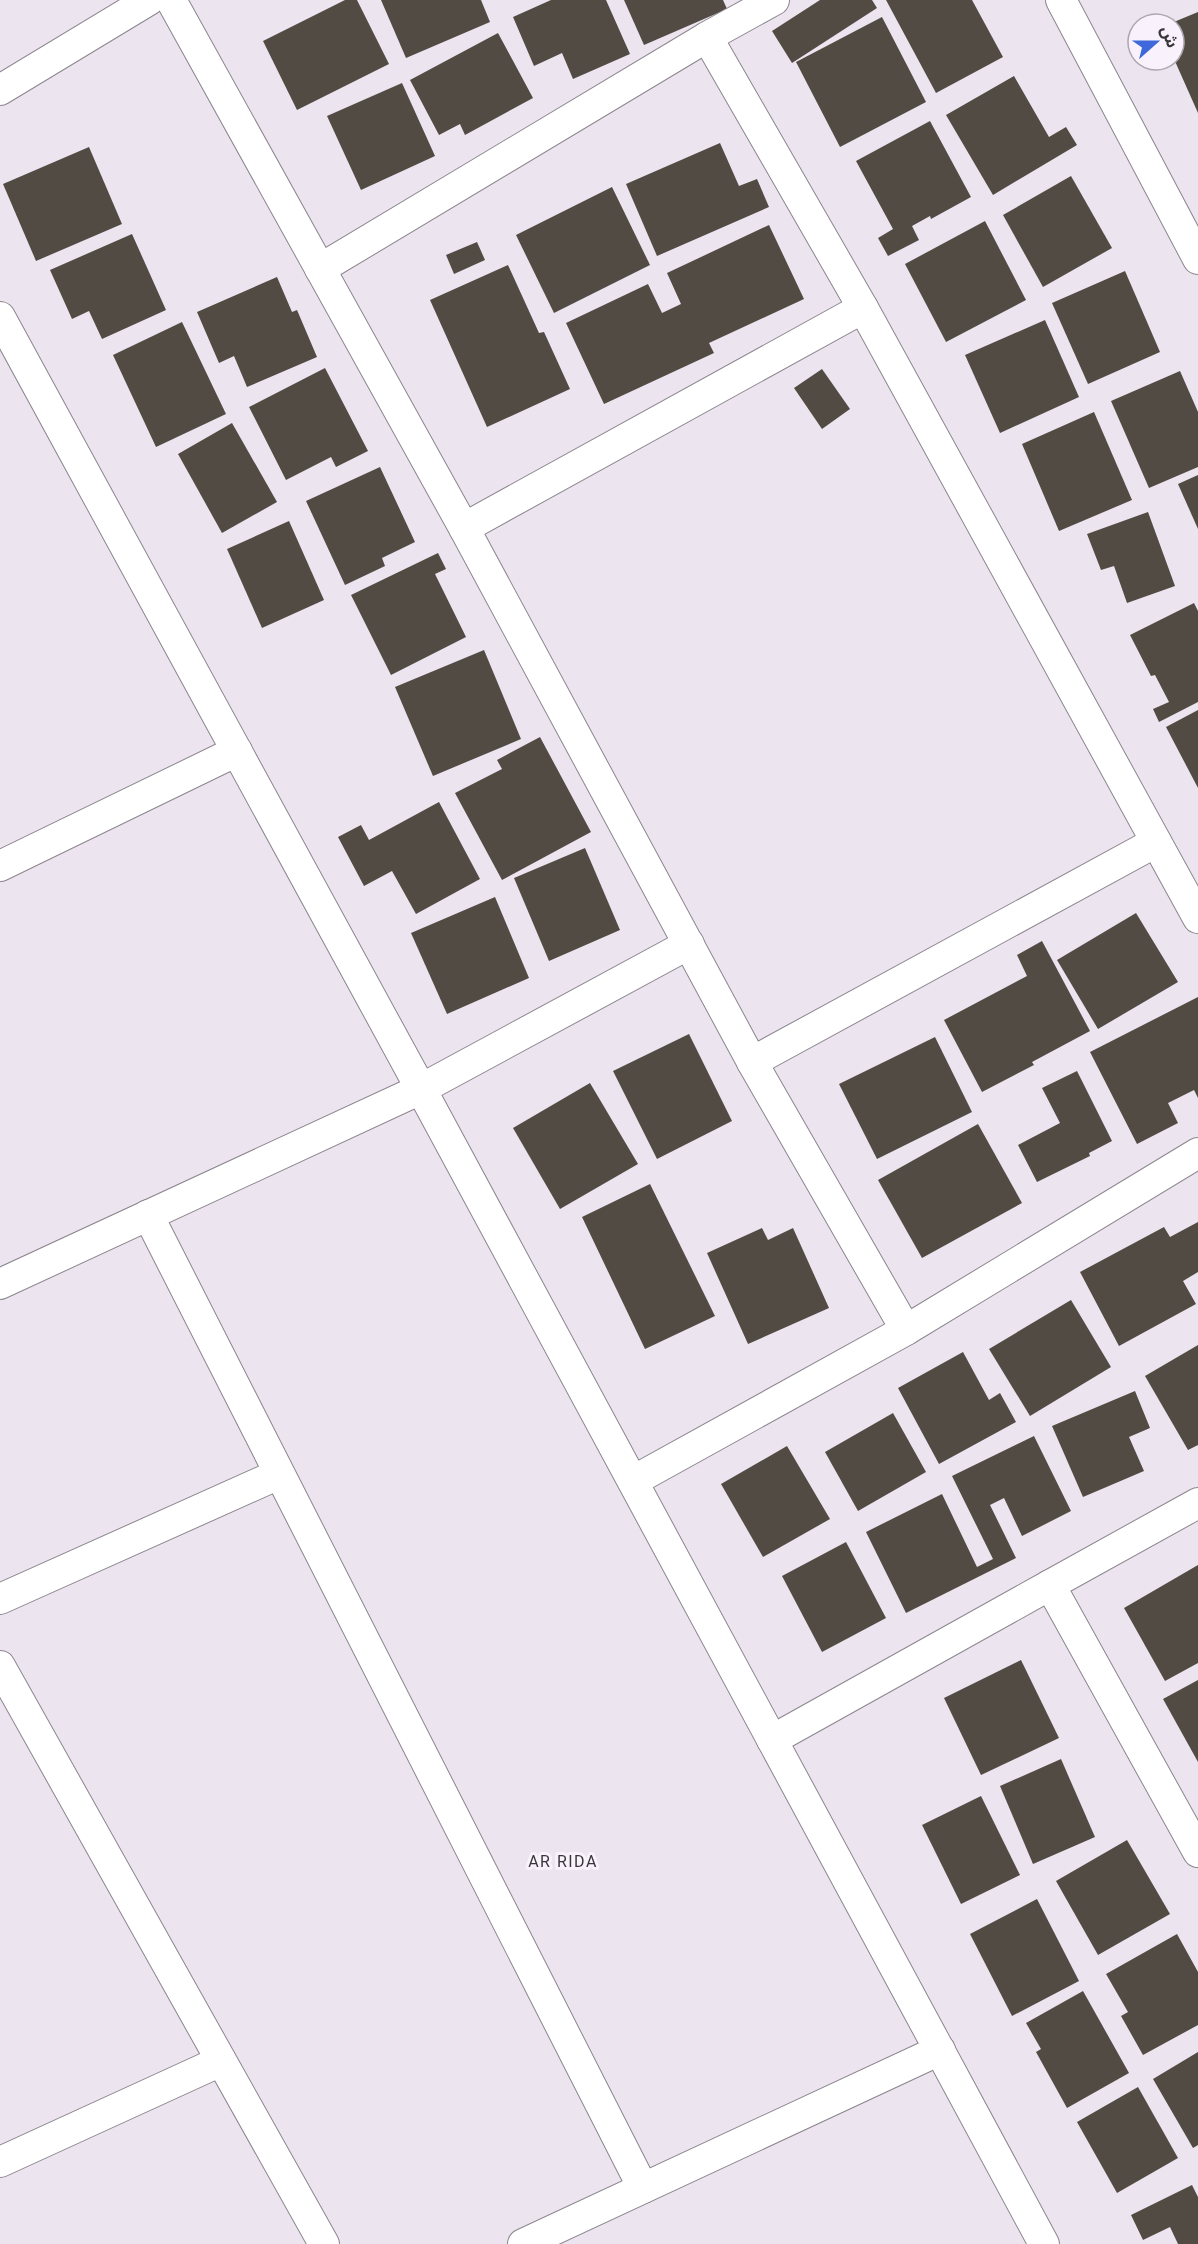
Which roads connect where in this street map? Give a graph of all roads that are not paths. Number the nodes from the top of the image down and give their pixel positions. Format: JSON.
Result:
{"nodes":[{"id":1,"x":149,"y":0,"type":"edge"},
{"id":2,"x":171,"y":0,"type":"edge"},
{"id":3,"x":774,"y":0,"type":"edge"},
{"id":4,"x":1061,"y":0,"type":"edge"},
{"id":5,"x":707,"y":37,"type":"junction"},
{"id":6,"x":0,"y":90,"type":"edge"},
{"id":7,"x":1198,"y":259,"type":"edge"},
{"id":8,"x":320,"y":269,"type":"junction"},
{"id":9,"x":862,"y":308,"type":"junction"},
{"id":10,"x":0,"y":317,"type":"edge"},
{"id":11,"x":464,"y":528,"type":"junction"},
{"id":12,"x":237,"y":751,"type":"junction"},
{"id":13,"x":1156,"y":842,"type":"junction"},
{"id":14,"x":0,"y":866,"type":"edge"},
{"id":15,"x":1198,"y":918,"type":"edge"},
{"id":16,"x":689,"y":944,"type":"junction"},
{"id":17,"x":752,"y":1062,"type":"junction"},
{"id":18,"x":421,"y":1089,"type":"junction"},
{"id":19,"x":1198,"y":1153,"type":"edge"},
{"id":20,"x":148,"y":1215,"type":"junction"},
{"id":21,"x":0,"y":1284,"type":"edge"},
{"id":22,"x":906,"y":1330,"type":"junction"},
{"id":23,"x":279,"y":1474,"type":"junction"},
{"id":24,"x":633,"y":1481,"type":"junction"},
{"id":25,"x":1198,"y":1503,"type":"edge"},
{"id":26,"x":1050,"y":1585,"type":"junction"},
{"id":27,"x":0,"y":1599,"type":"edge"},
{"id":28,"x":0,"y":1666,"type":"edge"},
{"id":29,"x":772,"y":1740,"type":"junction"},
{"id":30,"x":1195,"y":1839,"type":"edge"},
{"id":31,"x":940,"y":2050,"type":"junction"},
{"id":32,"x":221,"y":2061,"type":"junction"},
{"id":33,"x":0,"y":2162,"type":"edge"},
{"id":34,"x":643,"y":2188,"type":"junction"},
{"id":35,"x":324,"y":2244,"type":"edge"},
{"id":36,"x":523,"y":2244,"type":"edge"},
{"id":37,"x":1044,"y":2244,"type":"edge"}],
"edges":[{"from":1,"to":6,"type":"street"},
{"from":2,"to":8,"type":"street"},
{"from":3,"to":5,"type":"street"},
{"from":4,"to":7,"type":"street"},
{"from":5,"to":8,"type":"street"},
{"from":5,"to":9,"type":"street"},
{"from":8,"to":11,"type":"street"},
{"from":9,"to":11,"type":"street"},
{"from":9,"to":13,"type":"street"},
{"from":10,"to":12,"type":"street"},
{"from":11,"to":16,"type":"street"},
{"from":12,"to":14,"type":"street"},
{"from":12,"to":18,"type":"street"},
{"from":13,"to":15,"type":"street"},
{"from":13,"to":17,"type":"street"},
{"from":16,"to":17,"type":"street"},
{"from":16,"to":18,"type":"street"},
{"from":17,"to":22,"type":"street"},
{"from":18,"to":20,"type":"street"},
{"from":18,"to":24,"type":"street"},
{"from":19,"to":22,"type":"street"},
{"from":20,"to":21,"type":"street"},
{"from":20,"to":23,"type":"street"},
{"from":22,"to":24,"type":"street"},
{"from":23,"to":27,"type":"street"},
{"from":23,"to":34,"type":"street"},
{"from":24,"to":29,"type":"street"},
{"from":25,"to":26,"type":"street"},
{"from":26,"to":29,"type":"street"},
{"from":26,"to":30,"type":"street"},
{"from":28,"to":32,"type":"street"},
{"from":29,"to":31,"type":"street"},
{"from":31,"to":34,"type":"street"},
{"from":31,"to":37,"type":"street"},
{"from":32,"to":33,"type":"street"},
{"from":32,"to":35,"type":"street"},
{"from":34,"to":36,"type":"street"}]}
